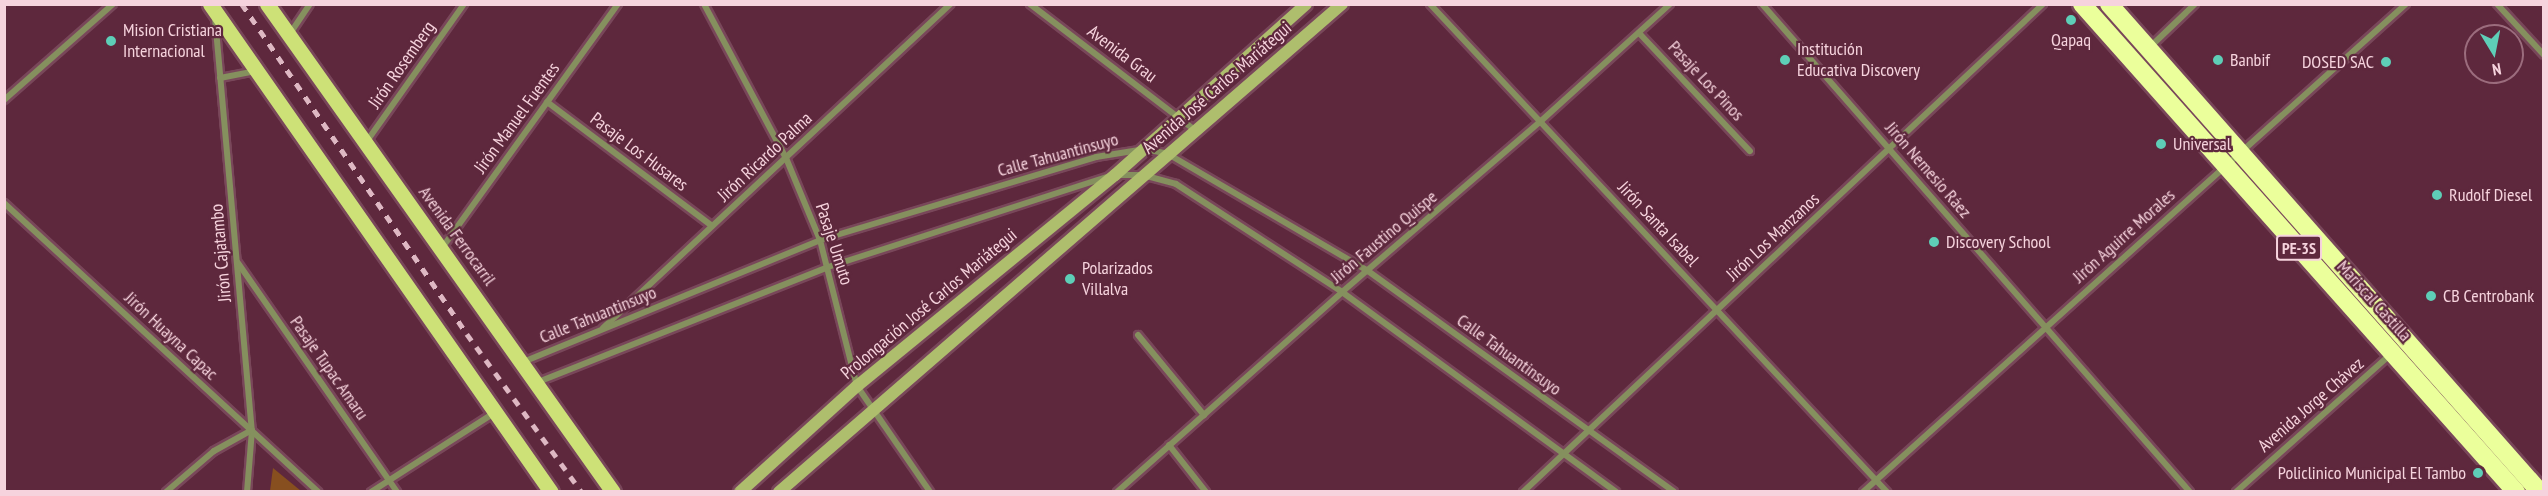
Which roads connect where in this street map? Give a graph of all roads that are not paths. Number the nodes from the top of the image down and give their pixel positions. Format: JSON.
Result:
{"nodes":[{"id":1,"x":113,"y":4,"type":"edge"},
{"id":2,"x":267,"y":4,"type":"edge"},
{"id":3,"x":310,"y":4,"type":"edge"},
{"id":4,"x":464,"y":4,"type":"edge"},
{"id":5,"x":618,"y":4,"type":"edge"},
{"id":6,"x":704,"y":4,"type":"edge"},
{"id":7,"x":950,"y":4,"type":"edge"},
{"id":8,"x":1030,"y":4,"type":"edge"},
{"id":9,"x":1306,"y":4,"type":"edge"},
{"id":10,"x":1342,"y":4,"type":"edge"},
{"id":11,"x":1430,"y":4,"type":"edge"},
{"id":12,"x":1670,"y":4,"type":"edge"},
{"id":13,"x":1762,"y":4,"type":"edge"},
{"id":14,"x":2043,"y":4,"type":"edge"},
{"id":15,"x":2082,"y":4,"type":"edge"},
{"id":16,"x":2109,"y":4,"type":"edge"},
{"id":17,"x":2195,"y":4,"type":"edge"},
{"id":18,"x":2406,"y":4,"type":"edge"},
{"id":19,"x":2497,"y":4,"type":"edge"},
{"id":20,"x":212,"y":8,"type":"edge"},
{"id":21,"x":1639,"y":33,"type":"junction"},
{"id":22,"x":289,"y":35,"type":"junction"},
{"id":23,"x":2148,"y":49,"type":"junction"},
{"id":24,"x":2544,"y":55,"type":"edge"},
{"id":25,"x":256,"y":70,"type":"junction"},
{"id":26,"x":220,"y":78,"type":"junction"},
{"id":27,"x":4,"y":100,"type":"edge"},
{"id":28,"x":547,"y":102,"type":"junction"},
{"id":29,"x":1181,"y":117,"type":"junction"},
{"id":30,"x":1541,"y":121,"type":"junction"},
{"id":31,"x":1195,"y":130,"type":"junction"},
{"id":32,"x":366,"y":142,"type":"junction"},
{"id":33,"x":1145,"y":149,"type":"junction"},
{"id":34,"x":1889,"y":149,"type":"junction"},
{"id":35,"x":1750,"y":151,"type":"dead end"},
{"id":36,"x":2240,"y":153,"type":"junction"},
{"id":37,"x":1167,"y":154,"type":"junction"},
{"id":38,"x":786,"y":158,"type":"junction"},
{"id":39,"x":2225,"y":166,"type":"junction"},
{"id":40,"x":1115,"y":175,"type":"junction"},
{"id":41,"x":1143,"y":175,"type":"junction"},
{"id":42,"x":4,"y":203,"type":"edge"},
{"id":43,"x":712,"y":226,"type":"junction"},
{"id":44,"x":820,"y":240,"type":"junction"},
{"id":45,"x":441,"y":249,"type":"junction"},
{"id":46,"x":237,"y":261,"type":"junction"},
{"id":47,"x":828,"y":267,"type":"junction"},
{"id":48,"x":1368,"y":272,"type":"junction"},
{"id":49,"x":1342,"y":292,"type":"junction"},
{"id":50,"x":1718,"y":309,"type":"junction"},
{"id":51,"x":2046,"y":327,"type":"junction"},
{"id":52,"x":600,"y":331,"type":"junction"},
{"id":53,"x":1138,"y":334,"type":"dead end"},
{"id":54,"x":2399,"y":347,"type":"junction"},
{"id":55,"x":523,"y":363,"type":"junction"},
{"id":56,"x":537,"y":383,"type":"junction"},
{"id":57,"x":857,"y":386,"type":"junction"},
{"id":58,"x":874,"y":410,"type":"junction"},
{"id":59,"x":494,"y":413,"type":"junction"},
{"id":60,"x":1204,"y":414,"type":"junction"},
{"id":61,"x":252,"y":430,"type":"junction"},
{"id":62,"x":1588,"y":430,"type":"junction"},
{"id":63,"x":1169,"y":445,"type":"junction"},
{"id":64,"x":1563,"y":453,"type":"junction"},
{"id":65,"x":1877,"y":479,"type":"junction"},
{"id":66,"x":389,"y":480,"type":"junction"},
{"id":67,"x":2540,"y":489,"type":"edge"},
{"id":68,"x":166,"y":492,"type":"edge"},
{"id":69,"x":247,"y":492,"type":"edge"},
{"id":70,"x":318,"y":492,"type":"edge"},
{"id":71,"x":371,"y":492,"type":"edge"},
{"id":72,"x":397,"y":492,"type":"edge"},
{"id":73,"x":551,"y":492,"type":"edge"},
{"id":74,"x":613,"y":492,"type":"edge"},
{"id":75,"x":740,"y":492,"type":"edge"},
{"id":76,"x":779,"y":492,"type":"edge"},
{"id":77,"x":930,"y":492,"type":"edge"},
{"id":78,"x":1117,"y":492,"type":"edge"},
{"id":79,"x":1206,"y":492,"type":"edge"},
{"id":80,"x":1523,"y":492,"type":"edge"},
{"id":81,"x":1616,"y":492,"type":"edge"},
{"id":82,"x":1674,"y":492,"type":"edge"},
{"id":83,"x":1863,"y":492,"type":"edge"},
{"id":84,"x":1887,"y":492,"type":"edge"},
{"id":85,"x":2190,"y":492,"type":"edge"},
{"id":86,"x":2236,"y":492,"type":"edge"},
{"id":87,"x":2516,"y":492,"type":"edge"}],
"edges":[{"from":1,"to":27,"type":"street"},
{"from":2,"to":22,"type":"main road","name":"Avenida Ferrocarril"},
{"from":3,"to":22,"type":"street"},
{"from":4,"to":32,"type":"street","name":"Jirón Rosemberg"},
{"from":5,"to":28,"type":"street","name":"Jirón Manuel Fuentes"},
{"from":6,"to":38,"type":"street","name":"Pasaje Umuto"},
{"from":7,"to":38,"type":"street","name":"Jirón Ricardo Palma"},
{"from":8,"to":29,"type":"street","name":"Avenida Grau"},
{"from":9,"to":29,"type":"main road","name":"Avenida José Carlos Mariátegui"},
{"from":10,"to":31,"type":"main road","name":"Avenida José Carlos Mariátegui"},
{"from":11,"to":30,"type":"street","name":"Jirón Santa Isabel"},
{"from":12,"to":21,"type":"street","name":"Jirón Faustino Quispe"},
{"from":13,"to":34,"type":"street","name":"Jirón Nemesio Ráez"},
{"from":14,"to":34,"type":"street","name":"Jirón Los Manzanos"},
{"from":15,"to":39,"type":"highway","name":"Mariscal Castilla","number":"PE-3S"},
{"from":16,"to":23,"type":"highway","name":"Mariscal Castilla","number":"PE-3S"},
{"from":17,"to":23,"type":"street"},
{"from":18,"to":36,"type":"street","name":"Jirón Aguirre Morales"},
{"from":19,"to":24,"type":"street"},
{"from":20,"to":25,"type":"main road"},
{"from":20,"to":26,"type":"street","name":"Jirón Cajatambo"},
{"from":21,"to":30,"type":"street","name":"Jirón Faustino Quispe"},
{"from":21,"to":35,"type":"street","name":"Pasaje Los Pinos"},
{"from":22,"to":32,"type":"main road","name":"Avenida Ferrocarril"},
{"from":23,"to":36,"type":"highway","name":"Mariscal Castilla","number":"PE-3S"},
{"from":25,"to":26,"type":"street"},
{"from":25,"to":59,"type":"main road"},
{"from":26,"to":46,"type":"street","name":"Jirón Cajatambo"},
{"from":28,"to":43,"type":"street","name":"Pasaje Los Husares"},
{"from":28,"to":45,"type":"street","name":"Jirón Manuel Fuentes"},
{"from":29,"to":31,"type":"street","name":"Avenida Grau"},
{"from":29,"to":33,"type":"main road","name":"Avenida José Carlos Mariátegui"},
{"from":30,"to":48,"type":"street","name":"Jirón Faustino Quispe"},
{"from":30,"to":50,"type":"street","name":"Jirón Santa Isabel"},
{"from":31,"to":37,"type":"main road","name":"Avenida José Carlos Mariátegui"},
{"from":32,"to":45,"type":"main road","name":"Avenida Ferrocarril"},
{"from":33,"to":37,"type":"street","name":"Calle Tahuantinsuyo"},
{"from":33,"to":40,"type":"main road","name":"Prolongación José Carlos Mariátegui"},
{"from":33,"to":44,"type":"street","name":"Calle Tahuantinsuyo"},
{"from":34,"to":50,"type":"street","name":"Jirón Los Manzanos"},
{"from":34,"to":51,"type":"street","name":"Jirón Nemesio Ráez"},
{"from":36,"to":39,"type":"street","name":"Jirón Aguirre Morales"},
{"from":36,"to":54,"type":"highway","name":"Mariscal Castilla","number":"PE-3S"},
{"from":37,"to":41,"type":"main road","name":"Avenida José Carlos Mariátegui"},
{"from":37,"to":48,"type":"street","name":"Calle Tahuantinsuyo"},
{"from":38,"to":43,"type":"street","name":"Jirón Ricardo Palma"},
{"from":38,"to":44,"type":"street","name":"Pasaje Umuto"},
{"from":39,"to":51,"type":"street","name":"Jirón Aguirre Morales"},
{"from":39,"to":54,"type":"highway","name":"Mariscal Castilla","number":"PE-3S"},
{"from":40,"to":41,"type":"street","name":"Calle Tahuantinsuyo"},
{"from":40,"to":47,"type":"street","name":"Calle Tahuantinsuyo"},
{"from":40,"to":57,"type":"main road","name":"Prolongación José Carlos Mariátegui"},
{"from":41,"to":49,"type":"street","name":"Calle Tahuantinsuyo"},
{"from":41,"to":58,"type":"main road"},
{"from":42,"to":61,"type":"street","name":"Jirón Huayna Capac"},
{"from":43,"to":52,"type":"street","name":"Jirón Ricardo Palma"},
{"from":44,"to":47,"type":"street","name":"Pasaje Umuto"},
{"from":44,"to":52,"type":"street","name":"Calle Tahuantinsuyo"},
{"from":45,"to":55,"type":"main road","name":"Avenida Ferrocarril"},
{"from":46,"to":61,"type":"street","name":"Jirón Cajatambo"},
{"from":46,"to":66,"type":"street","name":"Pasaje Tupac Amaru"},
{"from":47,"to":56,"type":"street","name":"Calle Tahuantinsuyo"},
{"from":47,"to":57,"type":"street","name":"Pasaje Umuto"},
{"from":48,"to":49,"type":"street","name":"Jirón Faustino Quispe"},
{"from":48,"to":62,"type":"street","name":"Calle Tahuantinsuyo"},
{"from":49,"to":60,"type":"street","name":"Jirón Faustino Quispe"},
{"from":49,"to":64,"type":"street","name":"Calle Tahuantinsuyo"},
{"from":50,"to":62,"type":"street","name":"Jirón Los Manzanos"},
{"from":50,"to":65,"type":"street","name":"Jirón Santa Isabel"},
{"from":51,"to":65,"type":"street","name":"Jirón Aguirre Morales"},
{"from":51,"to":85,"type":"street","name":"Jirón Nemesio Ráez"},
{"from":52,"to":55,"type":"street","name":"Calle Tahuantinsuyo"},
{"from":53,"to":60,"type":"street"},
{"from":54,"to":67,"type":"highway","name":"Mariscal Castilla","number":"PE-3S"},
{"from":54,"to":86,"type":"street","name":"Avenida Jorge Chávez"},
{"from":54,"to":87,"type":"highway","name":"Mariscal Castilla","number":"PE-3S"},
{"from":55,"to":56,"type":"main road","name":"Avenida Ferrocarril"},
{"from":56,"to":74,"type":"main road","name":"Avenida Ferrocarril"},
{"from":57,"to":58,"type":"street","name":"Pasaje Umuto"},
{"from":57,"to":75,"type":"main road","name":"Prolongación José Carlos Mariátegui"},
{"from":58,"to":76,"type":"main road"},
{"from":58,"to":77,"type":"street","name":"Pasaje Umuto"},
{"from":59,"to":66,"type":"street"},
{"from":59,"to":73,"type":"main road"},
{"from":60,"to":63,"type":"street","name":"Jirón Faustino Quispe"},
{"from":61,"to":68,"type":"street"},
{"from":61,"to":69,"type":"street","name":"Jirón Cajatambo"},
{"from":61,"to":70,"type":"street","name":"Jirón Huayna Capac"},
{"from":62,"to":64,"type":"street","name":"Jirón Los Manzanos"},
{"from":62,"to":82,"type":"street","name":"Calle Tahuantinsuyo"},
{"from":63,"to":78,"type":"street","name":"Jirón Faustino Quispe"},
{"from":63,"to":79,"type":"street"},
{"from":64,"to":80,"type":"street","name":"Jirón Los Manzanos"},
{"from":64,"to":81,"type":"street","name":"Calle Tahuantinsuyo"},
{"from":65,"to":83,"type":"street","name":"Jirón Aguirre Morales"},
{"from":65,"to":84,"type":"street","name":"Jirón Santa Isabel"},
{"from":66,"to":71,"type":"street"},
{"from":66,"to":72,"type":"street","name":"Pasaje Tupac Amaru"}]}
